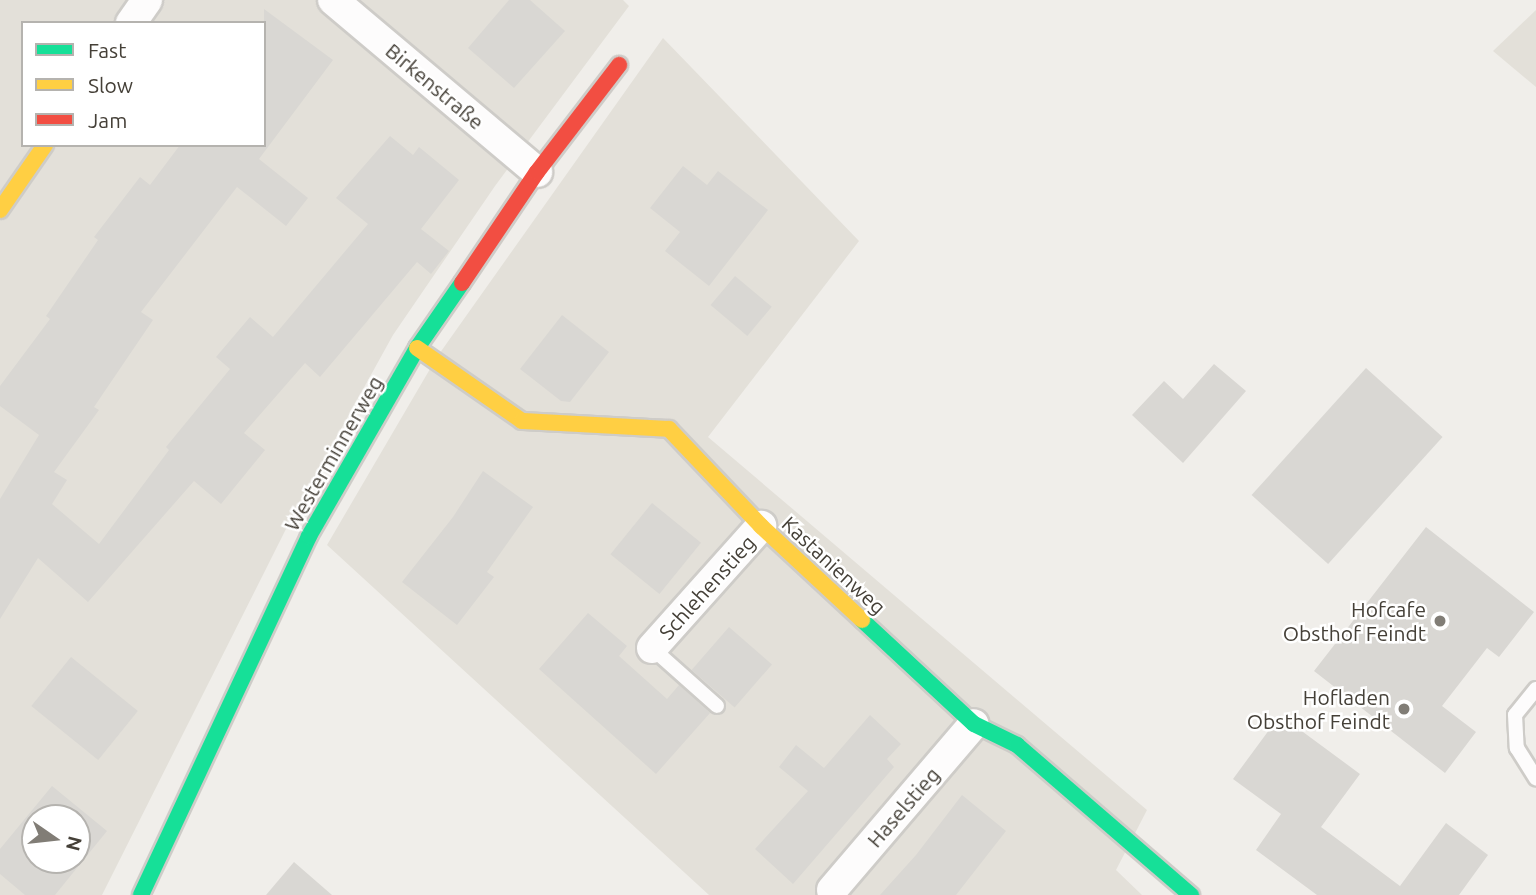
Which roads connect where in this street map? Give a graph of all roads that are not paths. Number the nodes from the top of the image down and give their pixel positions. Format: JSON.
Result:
{"nodes":[{"id":1,"x":147,"y":0,"type":"edge"},
{"id":2,"x":333,"y":0,"type":"edge"},
{"id":3,"x":132,"y":21,"type":"edge"},
{"id":4,"x":619,"y":65,"type":"dead end"},
{"id":5,"x":44,"y":147,"type":"edge"},
{"id":6,"x":537,"y":172,"type":"junction"},
{"id":7,"x":0,"y":210,"type":"edge"},
{"id":8,"x":417,"y":348,"type":"junction"},
{"id":9,"x":761,"y":526,"type":"junction"},
{"id":10,"x":652,"y":648,"type":"joint"},
{"id":11,"x":1536,"y":689,"type":"edge"},
{"id":12,"x":718,"y":706,"type":"dead end"},
{"id":13,"x":974,"y":724,"type":"junction"},
{"id":14,"x":1536,"y":779,"type":"edge"},
{"id":15,"x":832,"y":890,"type":"dead end"},
{"id":16,"x":141,"y":895,"type":"edge"},
{"id":17,"x":1191,"y":895,"type":"edge"}],
"edges":[{"from":1,"to":3,"type":"street"},
{"from":2,"to":6,"type":"street","name":"Birkenstraße"},
{"from":4,"to":6,"type":"street","name":"Westerminnerweg"},
{"from":5,"to":7,"type":"street"},
{"from":6,"to":8,"type":"street","name":"Westerminnerweg"},
{"from":8,"to":9,"type":"street","name":"Kastanienweg"},
{"from":8,"to":16,"type":"street","name":"Westerminnerweg"},
{"from":9,"to":10,"type":"street","name":"Schlehenstieg"},
{"from":9,"to":13,"type":"street","name":"Kastanienweg"},
{"from":10,"to":12,"type":"lane"},
{"from":11,"to":14,"type":"lane"},
{"from":13,"to":15,"type":"street","name":"Haselstieg"},
{"from":13,"to":17,"type":"street","name":"Kastanienweg"}]}
